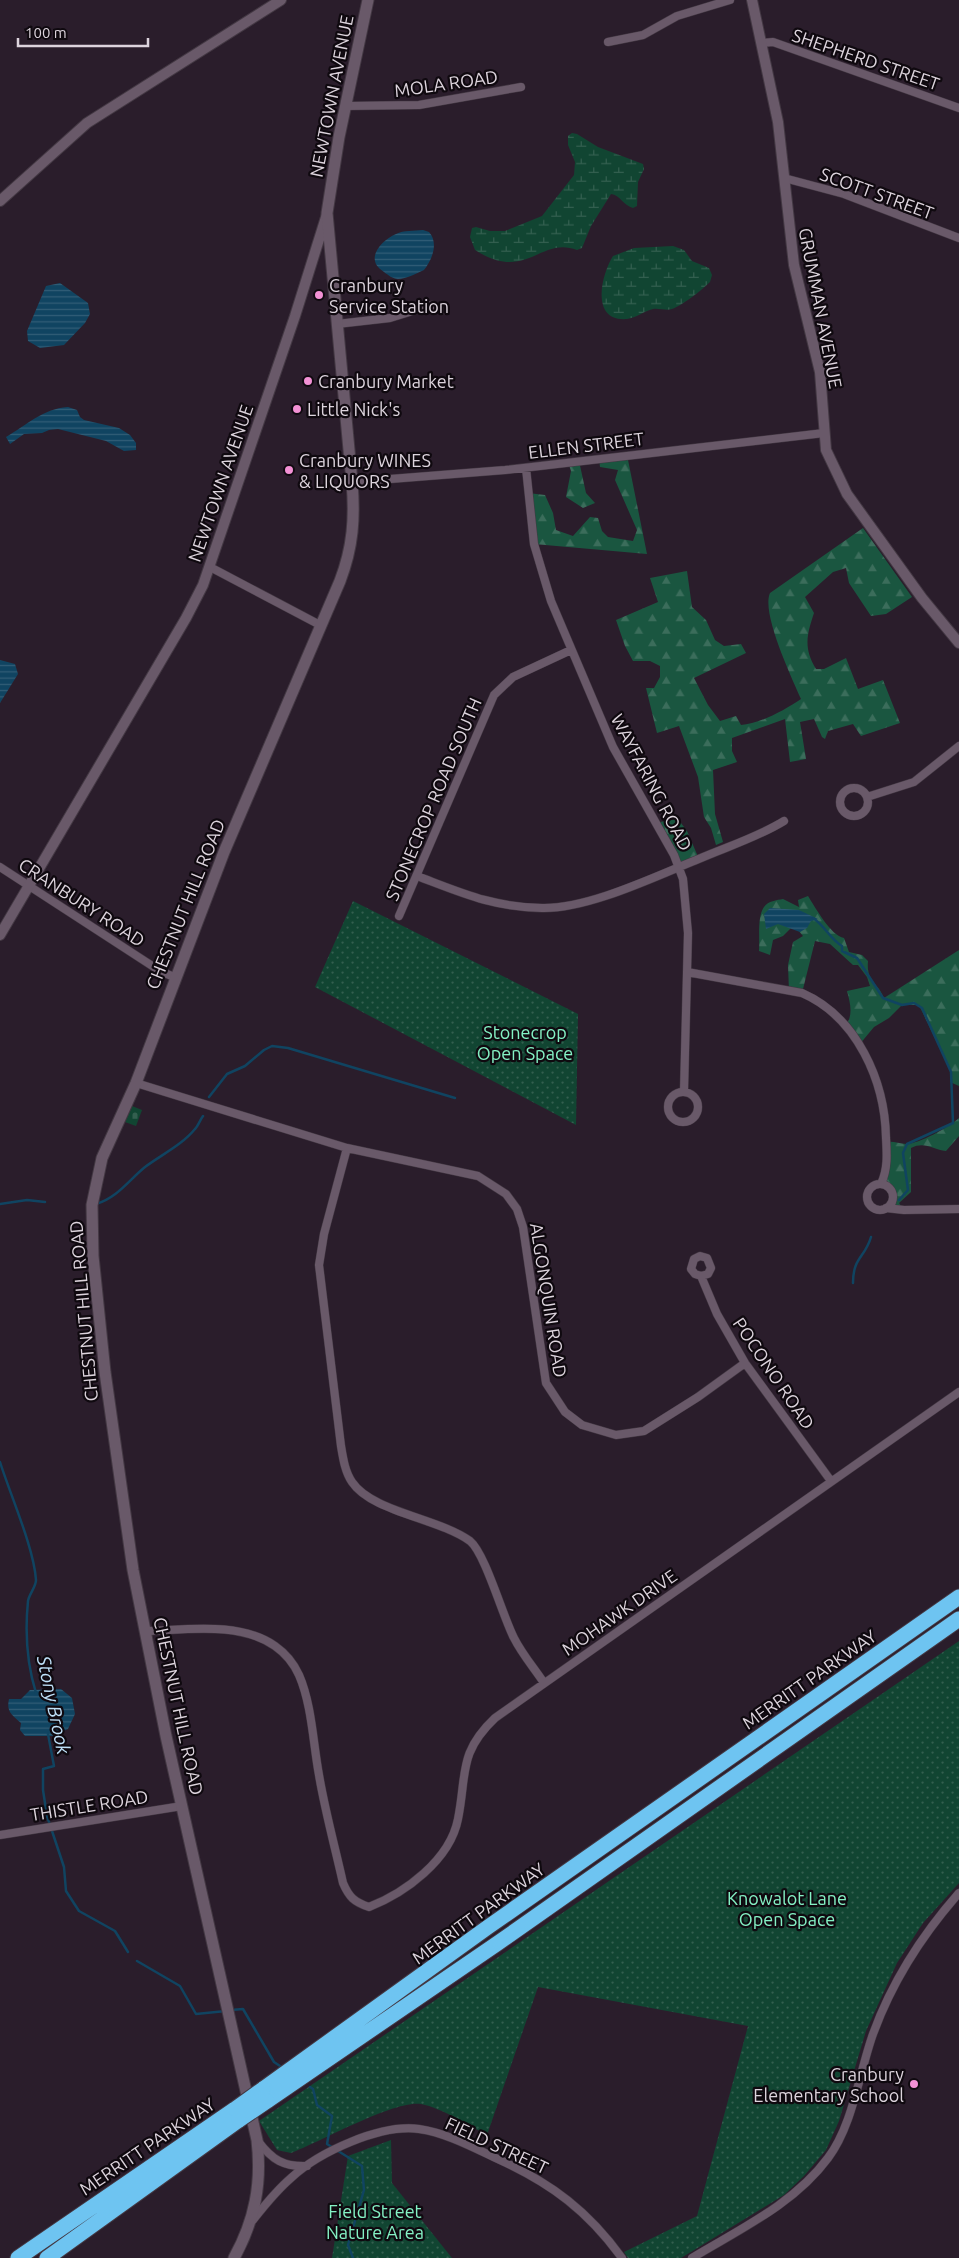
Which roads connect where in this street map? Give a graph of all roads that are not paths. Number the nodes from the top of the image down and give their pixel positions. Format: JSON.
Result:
{"nodes":[{"id":1,"x":281,"y":0,"type":"edge"},
{"id":2,"x":368,"y":0,"type":"edge"},
{"id":3,"x":730,"y":0,"type":"edge"},
{"id":4,"x":752,"y":0,"type":"edge"},
{"id":5,"x":608,"y":42,"type":"dead end"},
{"id":6,"x":762,"y":43,"type":"junction"},
{"id":7,"x":522,"y":88,"type":"dead end"},
{"id":8,"x":345,"y":106,"type":"junction"},
{"id":9,"x":959,"y":108,"type":"edge"},
{"id":10,"x":784,"y":178,"type":"junction"},
{"id":11,"x":0,"y":201,"type":"edge"},
{"id":12,"x":327,"y":213,"type":"junction"},
{"id":13,"x":959,"y":238,"type":"edge"},
{"id":14,"x":444,"y":310,"type":"dead end"},
{"id":15,"x":337,"y":324,"type":"junction"},
{"id":16,"x":824,"y":433,"type":"junction"},
{"id":17,"x":526,"y":468,"type":"junction"},
{"id":18,"x":352,"y":482,"type":"junction"},
{"id":19,"x":210,"y":567,"type":"junction"},
{"id":20,"x":320,"y":626,"type":"junction"},
{"id":21,"x":959,"y":643,"type":"edge"},
{"id":22,"x":572,"y":650,"type":"junction"},
{"id":23,"x":959,"y":746,"type":"edge"},
{"id":24,"x":867,"y":798,"type":"dead end"},
{"id":25,"x":784,"y":821,"type":"dead end"},
{"id":26,"x":0,"y":867,"type":"edge"},
{"id":27,"x":680,"y":867,"type":"junction"},
{"id":28,"x":417,"y":876,"type":"junction"},
{"id":29,"x":28,"y":885,"type":"junction"},
{"id":30,"x":399,"y":916,"type":"dead end"},
{"id":31,"x":0,"y":935,"type":"edge"},
{"id":32,"x":687,"y":972,"type":"junction"},
{"id":33,"x":174,"y":977,"type":"junction"},
{"id":34,"x":136,"y":1083,"type":"junction"},
{"id":35,"x":684,"y":1092,"type":"junction"},
{"id":36,"x":347,"y":1148,"type":"junction"},
{"id":37,"x":881,"y":1184,"type":"junction"},
{"id":38,"x":886,"y":1208,"type":"junction"},
{"id":39,"x":959,"y":1209,"type":"edge"},
{"id":40,"x":701,"y":1276,"type":"dead end"},
{"id":41,"x":745,"y":1363,"type":"junction"},
{"id":42,"x":959,"y":1392,"type":"edge"},
{"id":43,"x":830,"y":1481,"type":"junction"},
{"id":44,"x":959,"y":1596,"type":"edge"},
{"id":45,"x":959,"y":1619,"type":"edge"},
{"id":46,"x":145,"y":1631,"type":"junction"},
{"id":47,"x":544,"y":1682,"type":"junction"},
{"id":48,"x":182,"y":1806,"type":"junction"},
{"id":49,"x":0,"y":1834,"type":"edge"},
{"id":50,"x":959,"y":1893,"type":"edge"},
{"id":51,"x":265,"y":2095,"type":"junction"},
{"id":52,"x":237,"y":2114,"type":"junction"},
{"id":53,"x":257,"y":2140,"type":"junction"},
{"id":54,"x":308,"y":2166,"type":"junction"},
{"id":55,"x":250,"y":2224,"type":"junction"},
{"id":56,"x":18,"y":2258,"type":"edge"},
{"id":57,"x":47,"y":2258,"type":"edge"},
{"id":58,"x":234,"y":2258,"type":"edge"},
{"id":59,"x":622,"y":2258,"type":"edge"},
{"id":60,"x":692,"y":2258,"type":"edge"}],
"edges":[{"from":1,"to":11,"type":"street"},
{"from":2,"to":8,"type":"main road","name":"NEWTOWN AVENUE"},
{"from":3,"to":5,"type":"street"},
{"from":4,"to":6,"type":"street","name":"GRUMMAN AVENUE"},
{"from":6,"to":9,"type":"street","name":"SHEPHERD STREET"},
{"from":6,"to":10,"type":"street","name":"GRUMMAN AVENUE"},
{"from":7,"to":8,"type":"street","name":"MOLA ROAD"},
{"from":8,"to":12,"type":"main road","name":"NEWTOWN AVENUE"},
{"from":10,"to":13,"type":"street","name":"SCOTT STREET"},
{"from":10,"to":16,"type":"street","name":"GRUMMAN AVENUE"},
{"from":12,"to":15,"type":"main road","name":"CHESTNUT HILL ROAD"},
{"from":12,"to":19,"type":"street","name":"NEWTOWN AVENUE"},
{"from":14,"to":15,"type":"street"},
{"from":15,"to":18,"type":"main road","name":"CHESTNUT HILL ROAD"},
{"from":16,"to":17,"type":"street","name":"ELLEN STREET"},
{"from":16,"to":21,"type":"street","name":"GRUMMAN AVENUE"},
{"from":17,"to":18,"type":"street","name":"ELLEN STREET"},
{"from":17,"to":22,"type":"street","name":"WAYFARING ROAD"},
{"from":18,"to":20,"type":"main road","name":"CHESTNUT HILL ROAD"},
{"from":19,"to":20,"type":"street"},
{"from":19,"to":29,"type":"street","name":"NEWTOWN AVENUE"},
{"from":20,"to":33,"type":"main road","name":"CHESTNUT HILL ROAD"},
{"from":22,"to":27,"type":"street","name":"WAYFARING ROAD"},
{"from":22,"to":28,"type":"street","name":"STONECROP ROAD SOUTH"},
{"from":23,"to":24,"type":"street"},
{"from":25,"to":27,"type":"street"},
{"from":26,"to":29,"type":"street","name":"CRANBURY ROAD"},
{"from":27,"to":28,"type":"street"},
{"from":27,"to":32,"type":"street","name":"WAYFARING ROAD"},
{"from":28,"to":30,"type":"street","name":"STONECROP ROAD SOUTH"},
{"from":29,"to":31,"type":"street","name":"NEWTOWN AVENUE"},
{"from":29,"to":33,"type":"street","name":"CRANBURY ROAD"},
{"from":32,"to":35,"type":"street","name":"WAYFARING ROAD"},
{"from":32,"to":37,"type":"street"},
{"from":33,"to":34,"type":"main road","name":"CHESTNUT HILL ROAD"},
{"from":34,"to":36,"type":"street","name":"ALGONQUIN ROAD"},
{"from":34,"to":46,"type":"main road","name":"CHESTNUT HILL ROAD"},
{"from":35,"to":35,"type":"street"},
{"from":36,"to":41,"type":"street","name":"ALGONQUIN ROAD"},
{"from":36,"to":47,"type":"street"},
{"from":37,"to":38,"type":"street"},
{"from":37,"to":38,"type":"street"},
{"from":38,"to":39,"type":"street"},
{"from":40,"to":41,"type":"street","name":"POCONO ROAD"},
{"from":41,"to":43,"type":"street","name":"POCONO ROAD"},
{"from":42,"to":43,"type":"street","name":"MOHAWK DRIVE"},
{"from":43,"to":47,"type":"street","name":"MOHAWK DRIVE"},
{"from":44,"to":51,"type":"highway","name":"MERRITT PARKWAY"},
{"from":45,"to":51,"type":"highway","name":"MERRITT PARKWAY"},
{"from":46,"to":47,"type":"street","name":"MOHAWK DRIVE"},
{"from":46,"to":48,"type":"main road","name":"CHESTNUT HILL ROAD"},
{"from":48,"to":49,"type":"street","name":"THISTLE ROAD"},
{"from":48,"to":53,"type":"main road","name":"CHESTNUT HILL ROAD"},
{"from":50,"to":60,"type":"street"},
{"from":51,"to":52,"type":"highway","name":"MERRITT PARKWAY","bridge":true},
{"from":52,"to":56,"type":"highway","name":"MERRITT PARKWAY"},
{"from":52,"to":57,"type":"highway","name":"MERRITT PARKWAY"},
{"from":53,"to":54,"type":"street"},
{"from":53,"to":55,"type":"main road","name":"CHESTNUT HILL ROAD"},
{"from":54,"to":55,"type":"street","name":"FIELD STREET"},
{"from":54,"to":59,"type":"street","name":"FIELD STREET"},
{"from":55,"to":58,"type":"main road","name":"CHESTNUT HILL ROAD"}]}
